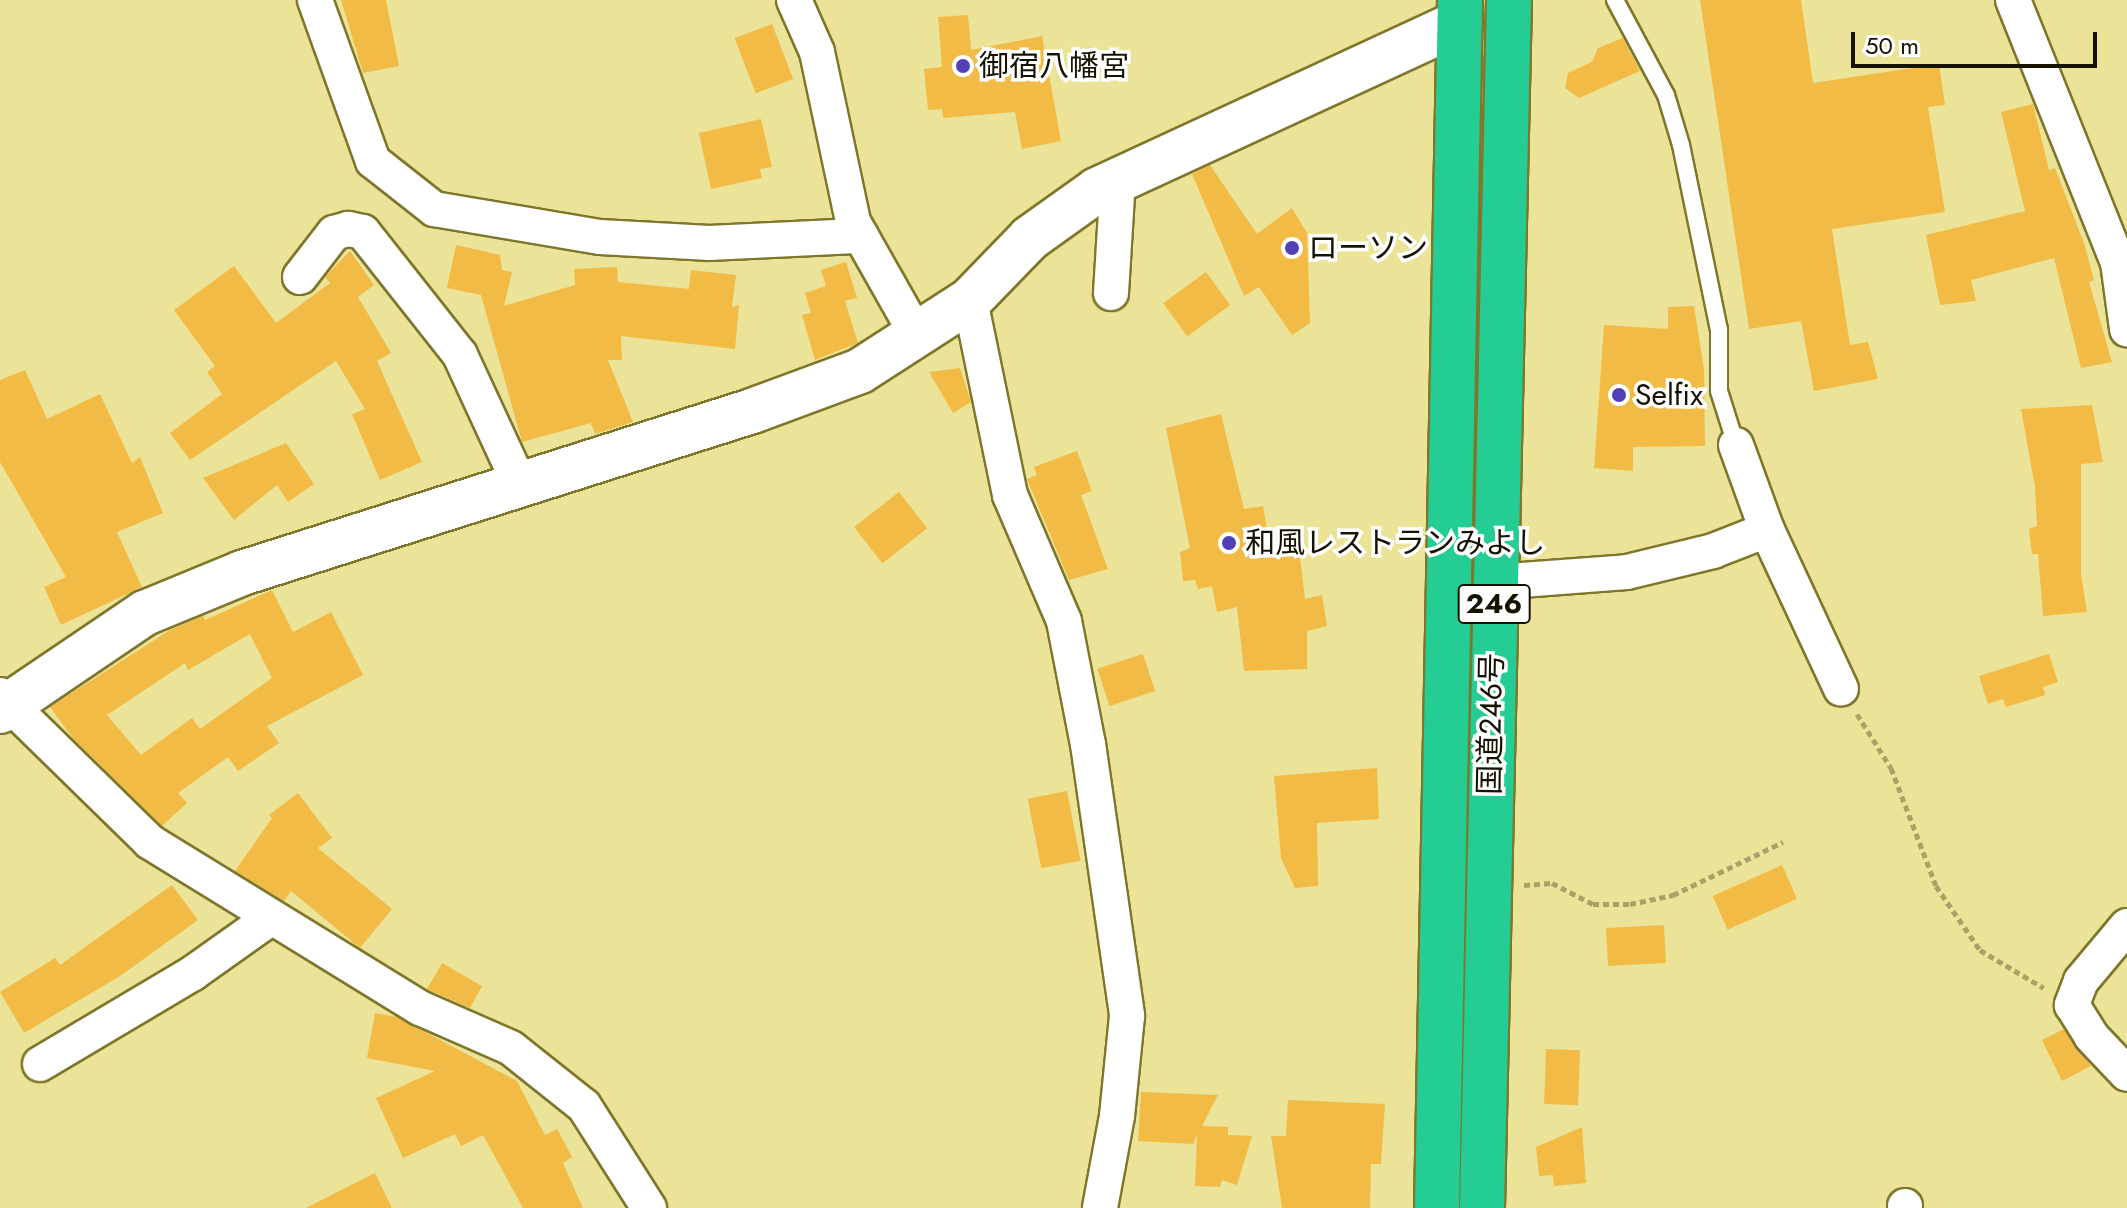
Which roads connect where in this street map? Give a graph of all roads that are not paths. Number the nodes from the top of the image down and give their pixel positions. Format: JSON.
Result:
{"nodes":[{"id":1,"x":315,"y":0,"type":"edge"},
{"id":2,"x":794,"y":0,"type":"edge"},
{"id":3,"x":1500,"y":0,"type":"edge"},
{"id":4,"x":1509,"y":0,"type":"edge"},
{"id":5,"x":1615,"y":0,"type":"edge"},
{"id":6,"x":2013,"y":0,"type":"edge"},
{"id":7,"x":1460,"y":12,"type":"edge"},
{"id":8,"x":1118,"y":180,"type":"junction"},
{"id":9,"x":861,"y":236,"type":"junction"},
{"id":10,"x":300,"y":277,"type":"dead end"},
{"id":11,"x":1111,"y":293,"type":"dead end"},
{"id":12,"x":970,"y":300,"type":"junction"},
{"id":13,"x":2127,"y":329,"type":"edge"},
{"id":14,"x":918,"y":337,"type":"junction"},
{"id":15,"x":1736,"y":445,"type":"joint"},
{"id":16,"x":520,"y":485,"type":"junction"},
{"id":17,"x":1767,"y":530,"type":"junction"},
{"id":18,"x":1495,"y":582,"type":"junction"},
{"id":19,"x":1841,"y":689,"type":"road end"},
{"id":20,"x":3,"y":704,"type":"edge"},
{"id":21,"x":269,"y":919,"type":"junction"},
{"id":22,"x":2127,"y":926,"type":"edge"},
{"id":23,"x":40,"y":1064,"type":"dead end"},
{"id":24,"x":2127,"y":1074,"type":"edge"},
{"id":25,"x":649,"y":1208,"type":"edge"},
{"id":26,"x":1100,"y":1208,"type":"edge"},
{"id":27,"x":1437,"y":1208,"type":"edge"},
{"id":28,"x":1482,"y":1208,"type":"edge"}],
"edges":[{"from":1,"to":9,"type":"street"},
{"from":2,"to":9,"type":"street"},
{"from":3,"to":7,"type":"street"},
{"from":4,"to":18,"type":"highway","name":"国道246号","number":"246"},
{"from":5,"to":15,"type":"lane"},
{"from":6,"to":13,"type":"street"},
{"from":7,"to":8,"type":"street"},
{"from":7,"to":27,"type":"highway","name":"国道246号","number":"246"},
{"from":8,"to":11,"type":"street"},
{"from":8,"to":12,"type":"street"},
{"from":9,"to":14,"type":"street"},
{"from":10,"to":16,"type":"street"},
{"from":12,"to":14,"type":"street"},
{"from":12,"to":26,"type":"street"},
{"from":14,"to":16,"type":"street"},
{"from":15,"to":17,"type":"street"},
{"from":16,"to":20,"type":"street"},
{"from":17,"to":18,"type":"street"},
{"from":17,"to":19,"type":"street"},
{"from":18,"to":28,"type":"highway","name":"国道246号","number":"246"},
{"from":20,"to":21,"type":"street"},
{"from":21,"to":23,"type":"street"},
{"from":21,"to":25,"type":"street"},
{"from":22,"to":24,"type":"street"}]}
